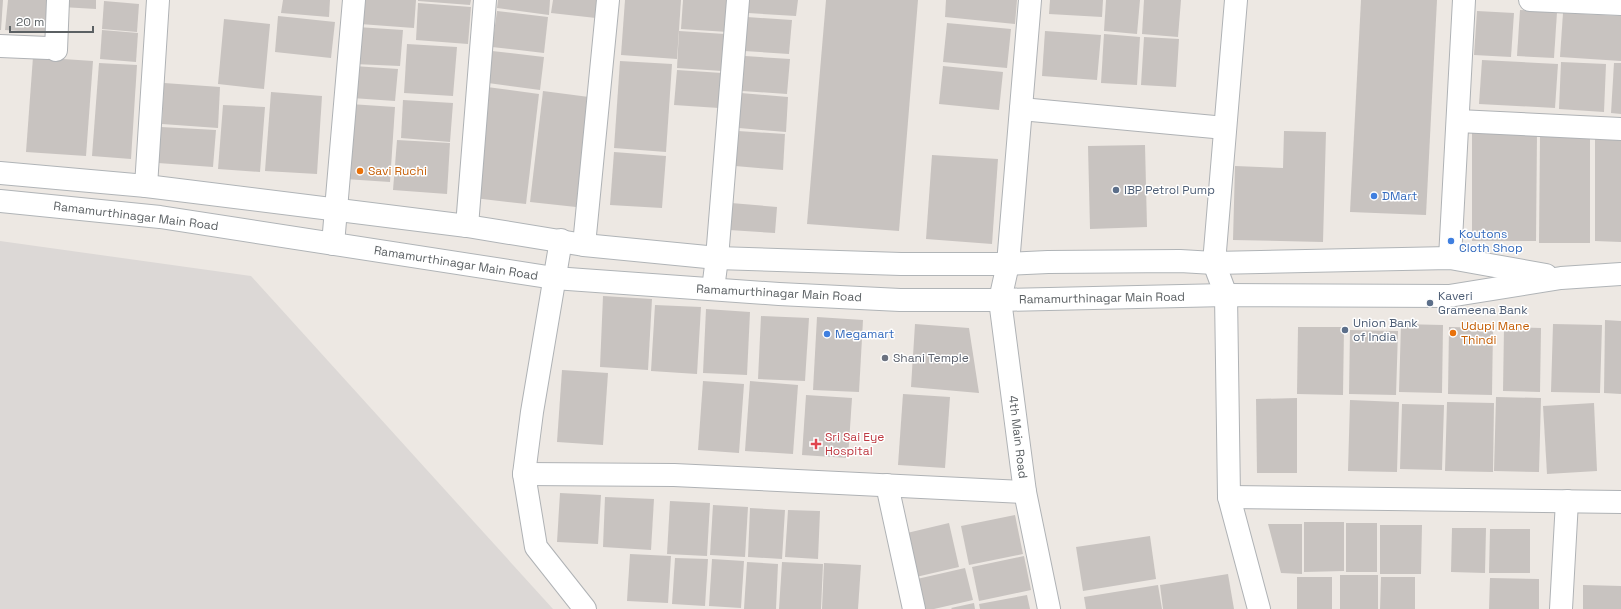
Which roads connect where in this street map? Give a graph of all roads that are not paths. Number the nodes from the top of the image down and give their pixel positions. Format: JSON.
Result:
{"nodes":[{"id":1,"x":58,"y":0,"type":"edge"},
{"id":2,"x":158,"y":0,"type":"edge"},
{"id":3,"x":354,"y":0,"type":"edge"},
{"id":4,"x":485,"y":0,"type":"edge"},
{"id":5,"x":608,"y":0,"type":"edge"},
{"id":6,"x":738,"y":0,"type":"edge"},
{"id":7,"x":1030,"y":0,"type":"edge"},
{"id":8,"x":1236,"y":0,"type":"edge"},
{"id":9,"x":1464,"y":0,"type":"edge"},
{"id":10,"x":1530,"y":0,"type":"edge"},
{"id":11,"x":1621,"y":4,"type":"edge"},
{"id":12,"x":0,"y":46,"type":"edge"},
{"id":13,"x":1021,"y":109,"type":"junction"},
{"id":14,"x":1458,"y":121,"type":"junction"},
{"id":15,"x":1225,"y":128,"type":"junction"},
{"id":16,"x":1621,"y":128,"type":"edge"},
{"id":17,"x":0,"y":173,"type":"edge"},
{"id":18,"x":146,"y":186,"type":"junction"},
{"id":19,"x":0,"y":201,"type":"edge"},
{"id":20,"x":336,"y":209,"type":"junction"},
{"id":21,"x":467,"y":226,"type":"junction"},
{"id":22,"x":561,"y":240,"type":"junction"},
{"id":23,"x":333,"y":244,"type":"junction"},
{"id":24,"x":584,"y":244,"type":"junction"},
{"id":25,"x":717,"y":258,"type":"junction"},
{"id":26,"x":1450,"y":258,"type":"junction"},
{"id":27,"x":1214,"y":263,"type":"junction"},
{"id":28,"x":1008,"y":264,"type":"junction"},
{"id":29,"x":1621,"y":274,"type":"edge"},
{"id":30,"x":554,"y":278,"type":"junction"},
{"id":31,"x":1561,"y":278,"type":"junction"},
{"id":32,"x":713,"y":289,"type":"junction"},
{"id":33,"x":1226,"y":295,"type":"junction"},
{"id":34,"x":1000,"y":300,"type":"junction"},
{"id":35,"x":524,"y":474,"type":"junction"},
{"id":36,"x":887,"y":485,"type":"junction"},
{"id":37,"x":1025,"y":492,"type":"junction"},
{"id":38,"x":1229,"y":497,"type":"junction"},
{"id":39,"x":1567,"y":502,"type":"junction"},
{"id":40,"x":1621,"y":502,"type":"edge"},
{"id":41,"x":585,"y":609,"type":"edge"},
{"id":42,"x":914,"y":609,"type":"edge"},
{"id":43,"x":1049,"y":609,"type":"edge"},
{"id":44,"x":1259,"y":609,"type":"edge"},
{"id":45,"x":1561,"y":609,"type":"edge"}],
"edges":[{"from":1,"to":12,"type":"street"},
{"from":2,"to":18,"type":"street"},
{"from":3,"to":20,"type":"street"},
{"from":4,"to":21,"type":"street"},
{"from":5,"to":24,"type":"street"},
{"from":6,"to":25,"type":"street"},
{"from":7,"to":13,"type":"street","name":"4th Main Road"},
{"from":8,"to":15,"type":"street"},
{"from":9,"to":14,"type":"street"},
{"from":10,"to":11,"type":"street"},
{"from":13,"to":15,"type":"street"},
{"from":13,"to":28,"type":"street","name":"4th Main Road"},
{"from":14,"to":16,"type":"street"},
{"from":14,"to":26,"type":"street"},
{"from":15,"to":27,"type":"street"},
{"from":17,"to":18,"type":"street","name":"Ramamurthinagar Main Road"},
{"from":18,"to":20,"type":"street","name":"Ramamurthinagar Main Road"},
{"from":19,"to":23,"type":"street","name":"Ramamurthinagar Main Road"},
{"from":20,"to":21,"type":"street","name":"Ramamurthinagar Main Road"},
{"from":20,"to":23,"type":"street"},
{"from":21,"to":22,"type":"street","name":"Ramamurthinagar Main Road"},
{"from":22,"to":24,"type":"street","name":"Ramamurthinagar Main Road"},
{"from":22,"to":30,"type":"street"},
{"from":23,"to":30,"type":"street","name":"Ramamurthinagar Main Road"},
{"from":24,"to":25,"type":"street","name":"Ramamurthinagar Main Road"},
{"from":25,"to":28,"type":"street","name":"Ramamurthinagar Main Road"},
{"from":25,"to":32,"type":"street"},
{"from":26,"to":27,"type":"street","name":"Ramamurthinagar Main Road"},
{"from":26,"to":31,"type":"street","name":"Ramamurthinagar Main Road"},
{"from":27,"to":28,"type":"street","name":"Ramamurthinagar Main Road"},
{"from":27,"to":33,"type":"street"},
{"from":28,"to":34,"type":"street","name":"4th Main Road"},
{"from":29,"to":31,"type":"street","name":"Ramamurthinagar Main Road"},
{"from":30,"to":32,"type":"street","name":"Ramamurthinagar Main Road"},
{"from":30,"to":35,"type":"street"},
{"from":31,"to":33,"type":"street","name":"Ramamurthinagar Main Road"},
{"from":32,"to":34,"type":"street","name":"Ramamurthinagar Main Road"},
{"from":33,"to":34,"type":"street","name":"Ramamurthinagar Main Road"},
{"from":33,"to":38,"type":"street"},
{"from":34,"to":37,"type":"street","name":"4th Main Road"},
{"from":35,"to":36,"type":"street"},
{"from":35,"to":41,"type":"street"},
{"from":36,"to":37,"type":"street"},
{"from":36,"to":42,"type":"street"},
{"from":37,"to":43,"type":"street","name":"4th Main Road"},
{"from":38,"to":39,"type":"street"},
{"from":38,"to":44,"type":"street"},
{"from":39,"to":40,"type":"street"},
{"from":39,"to":45,"type":"street"}]}
